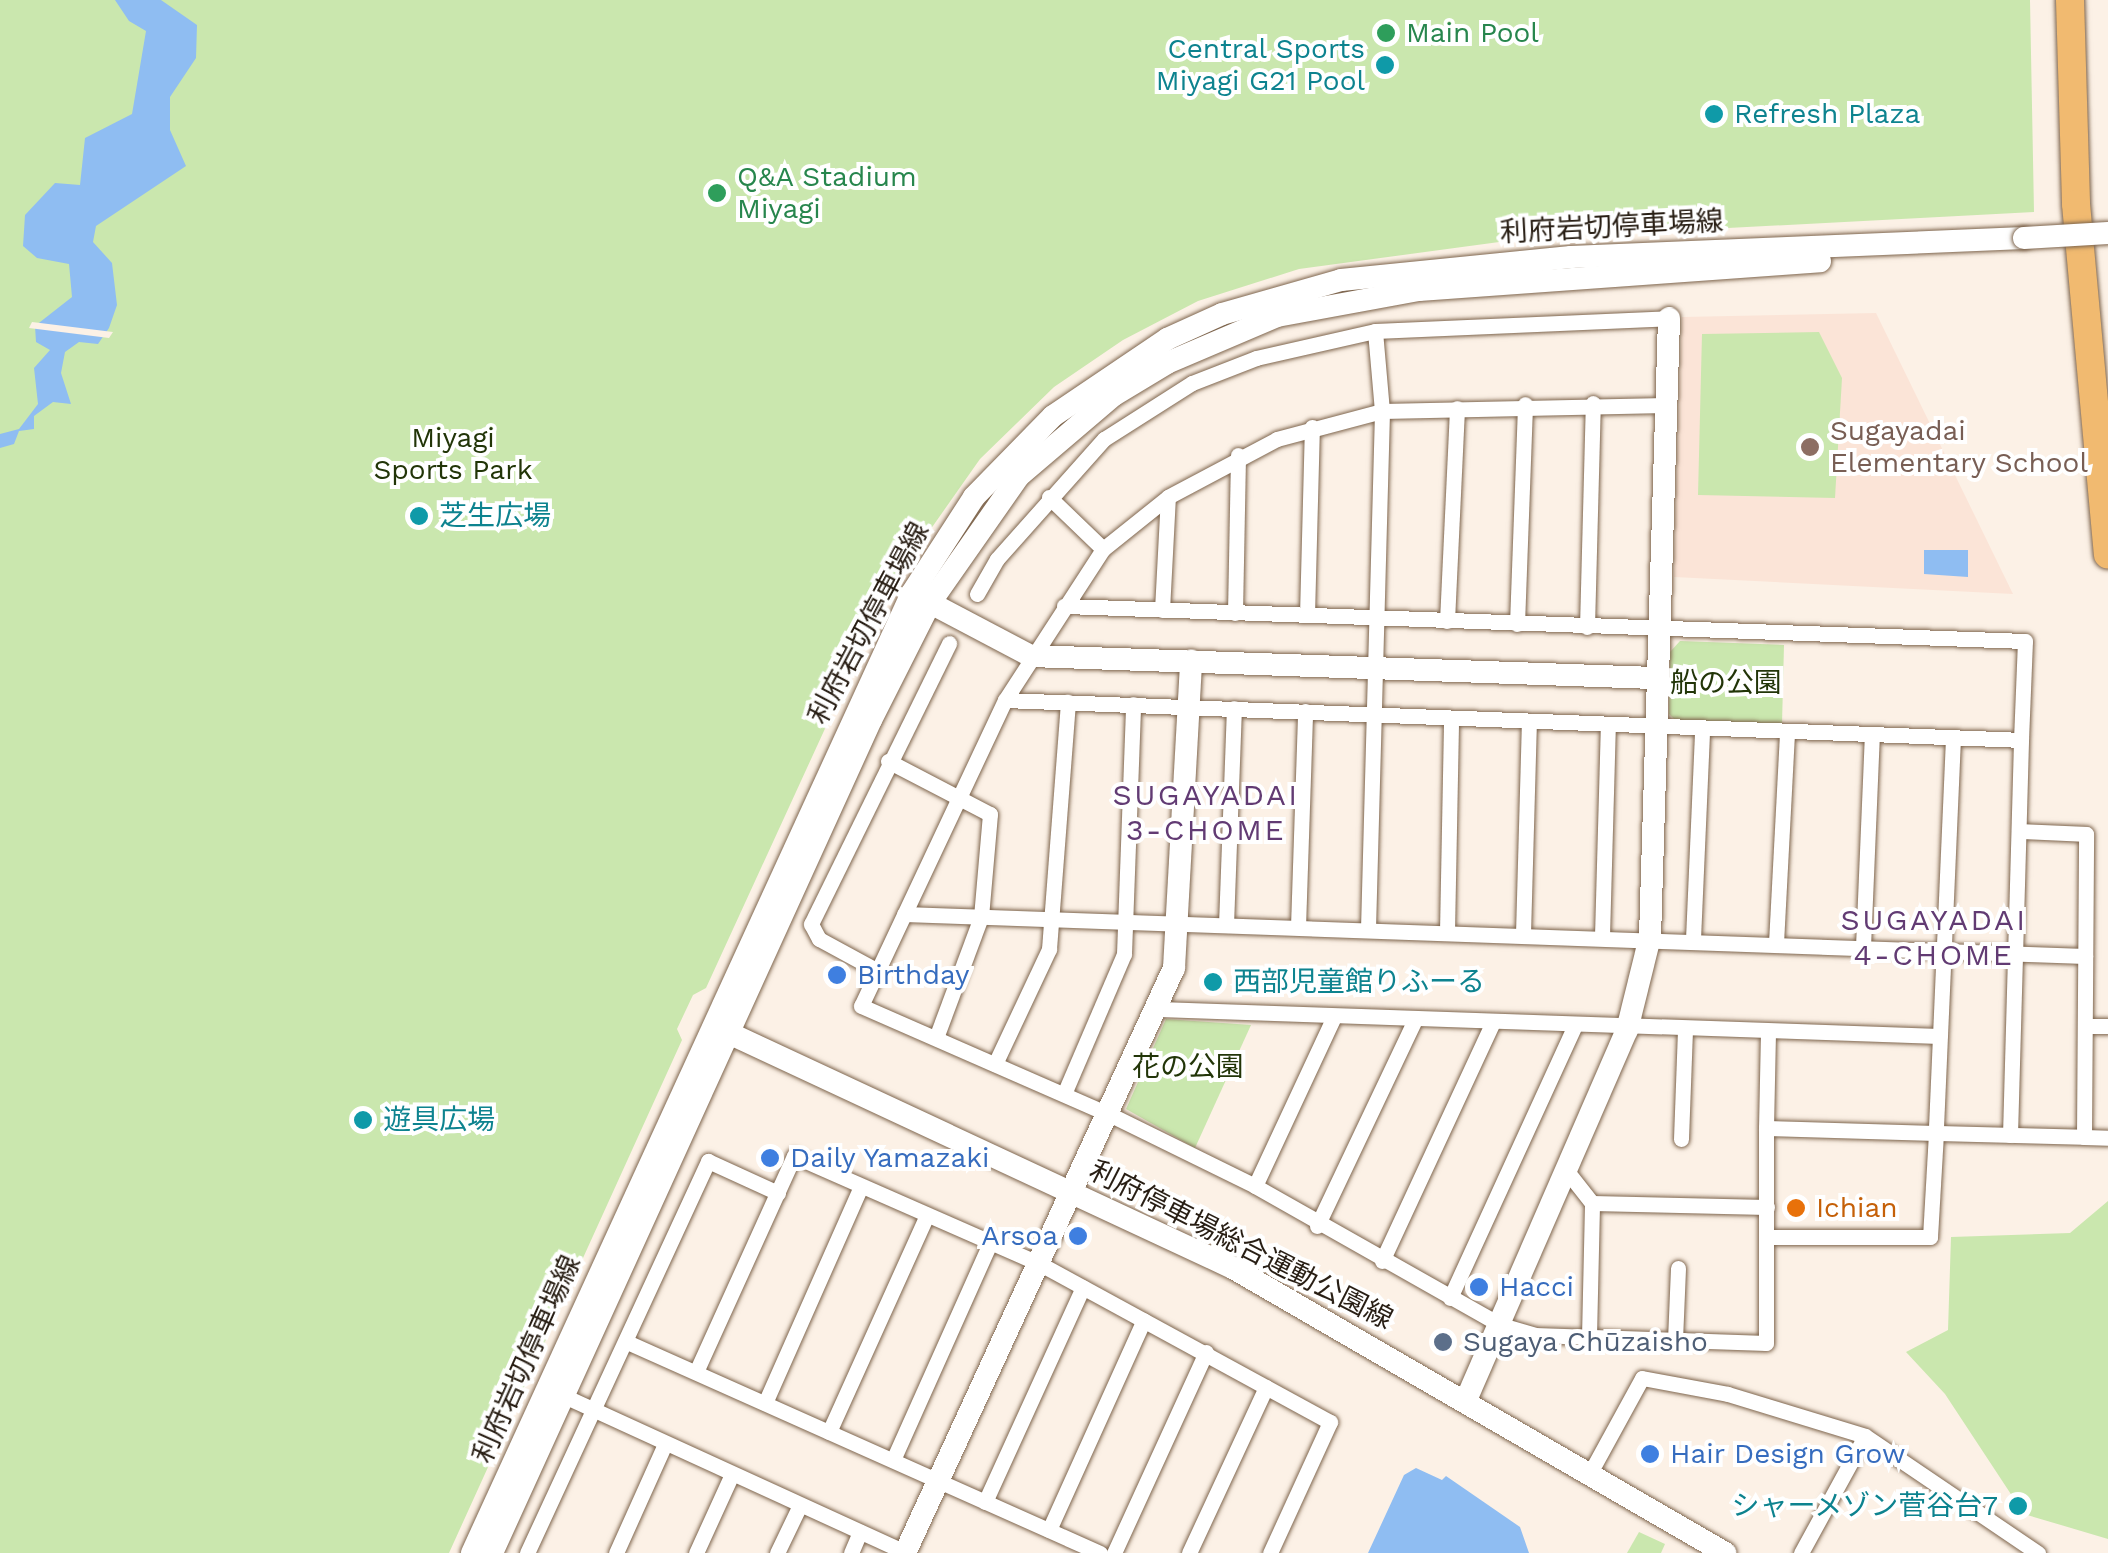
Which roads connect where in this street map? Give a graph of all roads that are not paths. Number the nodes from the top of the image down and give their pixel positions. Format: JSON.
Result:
{"nodes":[{"id":1,"x":2070,"y":0,"type":"edge"},
{"id":2,"x":2108,"y":233,"type":"edge"},
{"id":3,"x":1668,"y":318,"type":"joint"},
{"id":4,"x":1376,"y":331,"type":"junction"},
{"id":5,"x":1593,"y":403,"type":"junction"},
{"id":6,"x":1525,"y":404,"type":"junction"},
{"id":7,"x":1666,"y":405,"type":"junction"},
{"id":8,"x":1456,"y":408,"type":"junction"},
{"id":9,"x":1382,"y":411,"type":"junction"},
{"id":10,"x":1312,"y":426,"type":"junction"},
{"id":11,"x":1238,"y":455,"type":"junction"},
{"id":12,"x":1049,"y":496,"type":"junction"},
{"id":13,"x":1168,"y":498,"type":"junction"},
{"id":14,"x":1103,"y":549,"type":"junction"},
{"id":15,"x":2108,"y":555,"type":"edge"},
{"id":16,"x":977,"y":594,"type":"dead end"},
{"id":17,"x":921,"y":598,"type":"junction"},
{"id":18,"x":1064,"y":606,"type":"junction"},
{"id":19,"x":1162,"y":610,"type":"junction"},
{"id":20,"x":1235,"y":612,"type":"junction"},
{"id":21,"x":1307,"y":615,"type":"junction"},
{"id":22,"x":1377,"y":618,"type":"junction"},
{"id":23,"x":1447,"y":621,"type":"junction"},
{"id":24,"x":1516,"y":624,"type":"junction"},
{"id":25,"x":1587,"y":626,"type":"junction"},
{"id":26,"x":1657,"y":630,"type":"junction"},
{"id":27,"x":949,"y":643,"type":"dead end"},
{"id":28,"x":1031,"y":656,"type":"junction"},
{"id":29,"x":1191,"y":660,"type":"junction"},
{"id":30,"x":1376,"y":667,"type":"junction"},
{"id":31,"x":1656,"y":678,"type":"junction"},
{"id":32,"x":1005,"y":700,"type":"junction"},
{"id":33,"x":1068,"y":702,"type":"junction"},
{"id":34,"x":1133,"y":704,"type":"junction"},
{"id":35,"x":1188,"y":704,"type":"junction"},
{"id":36,"x":1234,"y":708,"type":"junction"},
{"id":37,"x":1305,"y":711,"type":"junction"},
{"id":38,"x":1375,"y":715,"type":"junction"},
{"id":39,"x":1451,"y":718,"type":"junction"},
{"id":40,"x":1529,"y":722,"type":"junction"},
{"id":41,"x":1608,"y":726,"type":"junction"},
{"id":42,"x":1654,"y":728,"type":"junction"},
{"id":43,"x":1702,"y":729,"type":"junction"},
{"id":44,"x":1788,"y":732,"type":"junction"},
{"id":45,"x":1872,"y":735,"type":"junction"},
{"id":46,"x":1954,"y":738,"type":"junction"},
{"id":47,"x":2021,"y":740,"type":"junction"},
{"id":48,"x":888,"y":761,"type":"junction"},
{"id":49,"x":960,"y":796,"type":"junction"},
{"id":50,"x":2019,"y":832,"type":"junction"},
{"id":51,"x":904,"y":914,"type":"junction"},
{"id":52,"x":981,"y":917,"type":"junction"},
{"id":53,"x":1053,"y":920,"type":"junction"},
{"id":54,"x":1127,"y":923,"type":"junction"},
{"id":55,"x":1180,"y":924,"type":"junction"},
{"id":56,"x":1226,"y":925,"type":"junction"},
{"id":57,"x":1298,"y":928,"type":"junction"},
{"id":58,"x":1368,"y":930,"type":"junction"},
{"id":59,"x":1447,"y":932,"type":"junction"},
{"id":60,"x":1523,"y":934,"type":"junction"},
{"id":61,"x":1602,"y":936,"type":"junction"},
{"id":62,"x":1650,"y":937,"type":"junction"},
{"id":63,"x":1693,"y":939,"type":"junction"},
{"id":64,"x":1776,"y":943,"type":"junction"},
{"id":65,"x":1863,"y":947,"type":"junction"},
{"id":66,"x":1944,"y":950,"type":"junction"},
{"id":67,"x":2016,"y":953,"type":"junction"},
{"id":68,"x":2085,"y":956,"type":"junction"},
{"id":69,"x":878,"y":970,"type":"junction"},
{"id":70,"x":1158,"y":1009,"type":"junction"},
{"id":71,"x":1333,"y":1019,"type":"junction"},
{"id":72,"x":1414,"y":1020,"type":"junction"},
{"id":73,"x":1492,"y":1024,"type":"junction"},
{"id":74,"x":2085,"y":1026,"type":"junction"},
{"id":75,"x":2108,"y":1026,"type":"edge"},
{"id":76,"x":1574,"y":1027,"type":"junction"},
{"id":77,"x":719,"y":1029,"type":"junction"},
{"id":78,"x":1627,"y":1030,"type":"junction"},
{"id":79,"x":1685,"y":1031,"type":"junction"},
{"id":80,"x":1768,"y":1032,"type":"junction"},
{"id":81,"x":1940,"y":1036,"type":"junction"},
{"id":82,"x":936,"y":1038,"type":"junction"},
{"id":83,"x":995,"y":1064,"type":"junction"},
{"id":84,"x":1064,"y":1094,"type":"junction"},
{"id":85,"x":1111,"y":1115,"type":"junction"},
{"id":86,"x":1766,"y":1128,"type":"junction"},
{"id":87,"x":1936,"y":1133,"type":"junction"},
{"id":88,"x":2010,"y":1135,"type":"junction"},
{"id":89,"x":2084,"y":1137,"type":"junction"},
{"id":90,"x":1680,"y":1138,"type":"dead end"},
{"id":91,"x":2108,"y":1138,"type":"edge"},
{"id":92,"x":1566,"y":1170,"type":"junction"},
{"id":93,"x":862,"y":1186,"type":"junction"},
{"id":94,"x":1254,"y":1186,"type":"junction"},
{"id":95,"x":778,"y":1192,"type":"junction"},
{"id":96,"x":1076,"y":1192,"type":"junction"},
{"id":97,"x":1592,"y":1203,"type":"junction"},
{"id":98,"x":1767,"y":1207,"type":"junction"},
{"id":99,"x":927,"y":1215,"type":"junction"},
{"id":100,"x":1317,"y":1226,"type":"junction"},
{"id":101,"x":1768,"y":1237,"type":"junction"},
{"id":102,"x":990,"y":1242,"type":"junction"},
{"id":103,"x":1382,"y":1261,"type":"junction"},
{"id":104,"x":1042,"y":1266,"type":"junction"},
{"id":105,"x":1678,"y":1268,"type":"dead end"},
{"id":106,"x":1082,"y":1287,"type":"junction"},
{"id":107,"x":1450,"y":1298,"type":"junction"},
{"id":108,"x":1144,"y":1320,"type":"junction"},
{"id":109,"x":1501,"y":1325,"type":"junction"},
{"id":110,"x":1589,"y":1337,"type":"junction"},
{"id":111,"x":1676,"y":1340,"type":"junction"},
{"id":112,"x":627,"y":1342,"type":"junction"},
{"id":113,"x":1206,"y":1352,"type":"junction"},
{"id":114,"x":696,"y":1372,"type":"junction"},
{"id":115,"x":1266,"y":1387,"type":"junction"},
{"id":116,"x":564,"y":1396,"type":"junction"},
{"id":117,"x":1466,"y":1400,"type":"junction"},
{"id":118,"x":765,"y":1403,"type":"junction"},
{"id":119,"x":596,"y":1411,"type":"junction"},
{"id":120,"x":830,"y":1432,"type":"junction"},
{"id":121,"x":1865,"y":1436,"type":"junction"},
{"id":122,"x":666,"y":1444,"type":"junction"},
{"id":123,"x":893,"y":1460,"type":"junction"},
{"id":124,"x":1590,"y":1472,"type":"junction"},
{"id":125,"x":732,"y":1474,"type":"junction"},
{"id":126,"x":938,"y":1480,"type":"junction"},
{"id":127,"x":986,"y":1502,"type":"junction"},
{"id":128,"x":800,"y":1505,"type":"junction"},
{"id":129,"x":1049,"y":1530,"type":"junction"},
{"id":130,"x":860,"y":1532,"type":"junction"},
{"id":131,"x":472,"y":1553,"type":"edge"},
{"id":132,"x":492,"y":1553,"type":"edge"},
{"id":133,"x":527,"y":1553,"type":"edge"},
{"id":134,"x":616,"y":1553,"type":"edge"},
{"id":135,"x":696,"y":1553,"type":"edge"},
{"id":136,"x":777,"y":1553,"type":"edge"},
{"id":137,"x":851,"y":1553,"type":"edge"},
{"id":138,"x":906,"y":1553,"type":"edge"},
{"id":139,"x":1100,"y":1553,"type":"edge"},
{"id":140,"x":1114,"y":1553,"type":"edge"},
{"id":141,"x":1188,"y":1553,"type":"edge"},
{"id":142,"x":1270,"y":1553,"type":"edge"},
{"id":143,"x":1724,"y":1553,"type":"edge"},
{"id":144,"x":1801,"y":1553,"type":"edge"},
{"id":145,"x":2038,"y":1553,"type":"edge"}],
"edges":[{"from":1,"to":15,"type":"highway"},
{"from":2,"to":17,"type":"main road","name":"利府岩切停車場線","bridge":true},
{"from":3,"to":4,"type":"street"},
{"from":3,"to":7,"type":"main road"},
{"from":4,"to":9,"type":"street"},
{"from":4,"to":12,"type":"street"},
{"from":5,"to":6,"type":"street"},
{"from":5,"to":7,"type":"street"},
{"from":5,"to":25,"type":"street"},
{"from":6,"to":8,"type":"street"},
{"from":6,"to":24,"type":"street"},
{"from":7,"to":26,"type":"main road"},
{"from":8,"to":9,"type":"street"},
{"from":8,"to":23,"type":"street"},
{"from":9,"to":10,"type":"street"},
{"from":9,"to":22,"type":"street"},
{"from":10,"to":11,"type":"street"},
{"from":10,"to":21,"type":"street"},
{"from":11,"to":13,"type":"street"},
{"from":11,"to":20,"type":"street"},
{"from":12,"to":14,"type":"street"},
{"from":12,"to":16,"type":"street"},
{"from":13,"to":14,"type":"street"},
{"from":13,"to":19,"type":"street"},
{"from":14,"to":18,"type":"street"},
{"from":17,"to":28,"type":"main road"},
{"from":17,"to":77,"type":"main road","name":"利府岩切停車場線"},
{"from":18,"to":19,"type":"street"},
{"from":18,"to":28,"type":"street"},
{"from":19,"to":20,"type":"street"},
{"from":20,"to":21,"type":"street"},
{"from":21,"to":22,"type":"street"},
{"from":22,"to":23,"type":"street"},
{"from":22,"to":30,"type":"street"},
{"from":23,"to":24,"type":"street"},
{"from":24,"to":25,"type":"street"},
{"from":25,"to":26,"type":"street"},
{"from":26,"to":31,"type":"main road"},
{"from":26,"to":47,"type":"street"},
{"from":27,"to":48,"type":"street"},
{"from":28,"to":29,"type":"main road"},
{"from":28,"to":32,"type":"street"},
{"from":29,"to":30,"type":"main road"},
{"from":29,"to":35,"type":"main road"},
{"from":30,"to":31,"type":"main road"},
{"from":30,"to":38,"type":"street"},
{"from":31,"to":42,"type":"main road"},
{"from":32,"to":33,"type":"street"},
{"from":32,"to":49,"type":"street"},
{"from":33,"to":34,"type":"street"},
{"from":33,"to":53,"type":"street"},
{"from":34,"to":35,"type":"street"},
{"from":34,"to":54,"type":"street"},
{"from":35,"to":36,"type":"street"},
{"from":35,"to":55,"type":"main road"},
{"from":36,"to":37,"type":"street"},
{"from":36,"to":56,"type":"street"},
{"from":37,"to":38,"type":"street"},
{"from":37,"to":57,"type":"street"},
{"from":38,"to":39,"type":"street"},
{"from":38,"to":58,"type":"street"},
{"from":39,"to":40,"type":"street"},
{"from":39,"to":59,"type":"street"},
{"from":40,"to":41,"type":"street"},
{"from":40,"to":60,"type":"street"},
{"from":41,"to":42,"type":"street"},
{"from":41,"to":61,"type":"street"},
{"from":42,"to":43,"type":"street"},
{"from":42,"to":62,"type":"main road"},
{"from":43,"to":44,"type":"street"},
{"from":43,"to":63,"type":"street"},
{"from":44,"to":45,"type":"street"},
{"from":44,"to":64,"type":"street"},
{"from":45,"to":46,"type":"street"},
{"from":45,"to":65,"type":"street"},
{"from":46,"to":47,"type":"street"},
{"from":46,"to":66,"type":"street"},
{"from":47,"to":50,"type":"street"},
{"from":48,"to":49,"type":"street"},
{"from":48,"to":69,"type":"street"},
{"from":49,"to":51,"type":"street"},
{"from":49,"to":52,"type":"street"},
{"from":50,"to":67,"type":"street"},
{"from":50,"to":68,"type":"street"},
{"from":51,"to":52,"type":"street"},
{"from":51,"to":69,"type":"street"},
{"from":52,"to":53,"type":"street"},
{"from":52,"to":82,"type":"street"},
{"from":53,"to":54,"type":"street"},
{"from":53,"to":83,"type":"street"},
{"from":54,"to":55,"type":"street"},
{"from":54,"to":84,"type":"street"},
{"from":55,"to":56,"type":"street"},
{"from":55,"to":70,"type":"main road"},
{"from":56,"to":57,"type":"street"},
{"from":57,"to":58,"type":"street"},
{"from":58,"to":59,"type":"street"},
{"from":59,"to":60,"type":"street"},
{"from":60,"to":61,"type":"street"},
{"from":61,"to":62,"type":"street"},
{"from":62,"to":63,"type":"street"},
{"from":62,"to":78,"type":"main road"},
{"from":63,"to":64,"type":"street"},
{"from":64,"to":65,"type":"street"},
{"from":65,"to":66,"type":"street"},
{"from":66,"to":67,"type":"street"},
{"from":66,"to":81,"type":"street"},
{"from":67,"to":68,"type":"street"},
{"from":67,"to":88,"type":"street"},
{"from":68,"to":74,"type":"street"},
{"from":69,"to":82,"type":"street"},
{"from":70,"to":71,"type":"street"},
{"from":70,"to":85,"type":"main road"},
{"from":71,"to":72,"type":"street"},
{"from":71,"to":94,"type":"street"},
{"from":72,"to":73,"type":"street"},
{"from":72,"to":100,"type":"street"},
{"from":73,"to":76,"type":"street"},
{"from":73,"to":103,"type":"street"},
{"from":74,"to":75,"type":"street"},
{"from":74,"to":89,"type":"street"},
{"from":76,"to":78,"type":"street"},
{"from":76,"to":107,"type":"street"},
{"from":77,"to":96,"type":"main road","name":"利府停車場総合運動公園線"},
{"from":77,"to":116,"type":"main road","name":"利府岩切停車場線"},
{"from":77,"to":131,"type":"main road","name":"利府岩切停車場線"},
{"from":78,"to":79,"type":"street"},
{"from":78,"to":92,"type":"main road"},
{"from":79,"to":80,"type":"street"},
{"from":79,"to":90,"type":"street"},
{"from":80,"to":81,"type":"street"},
{"from":80,"to":86,"type":"street"},
{"from":81,"to":87,"type":"street"},
{"from":82,"to":83,"type":"street"},
{"from":83,"to":84,"type":"street"},
{"from":84,"to":85,"type":"street"},
{"from":85,"to":94,"type":"street"},
{"from":85,"to":96,"type":"main road"},
{"from":86,"to":87,"type":"street"},
{"from":86,"to":98,"type":"street"},
{"from":87,"to":88,"type":"street"},
{"from":87,"to":101,"type":"street"},
{"from":88,"to":89,"type":"street"},
{"from":89,"to":91,"type":"street"},
{"from":92,"to":97,"type":"street"},
{"from":92,"to":109,"type":"main road"},
{"from":93,"to":95,"type":"street"},
{"from":93,"to":99,"type":"street"},
{"from":93,"to":118,"type":"street"},
{"from":94,"to":100,"type":"street"},
{"from":95,"to":112,"type":"street"},
{"from":95,"to":114,"type":"street"},
{"from":96,"to":104,"type":"main road"},
{"from":96,"to":117,"type":"main road","name":"利府停車場総合運動公園線"},
{"from":97,"to":98,"type":"street"},
{"from":97,"to":110,"type":"street"},
{"from":98,"to":101,"type":"street"},
{"from":99,"to":102,"type":"street"},
{"from":99,"to":120,"type":"street"},
{"from":100,"to":103,"type":"street"},
{"from":101,"to":111,"type":"street"},
{"from":102,"to":104,"type":"street"},
{"from":102,"to":123,"type":"street"},
{"from":103,"to":107,"type":"street"},
{"from":104,"to":106,"type":"street"},
{"from":104,"to":126,"type":"main road"},
{"from":105,"to":111,"type":"street"},
{"from":106,"to":108,"type":"street"},
{"from":106,"to":127,"type":"street"},
{"from":107,"to":109,"type":"street"},
{"from":108,"to":113,"type":"street"},
{"from":108,"to":129,"type":"street"},
{"from":109,"to":110,"type":"street"},
{"from":109,"to":117,"type":"main road"},
{"from":110,"to":111,"type":"street"},
{"from":112,"to":114,"type":"street"},
{"from":112,"to":119,"type":"street"},
{"from":113,"to":115,"type":"street"},
{"from":113,"to":140,"type":"street"},
{"from":114,"to":118,"type":"street"},
{"from":115,"to":141,"type":"street"},
{"from":115,"to":142,"type":"street"},
{"from":116,"to":119,"type":"street"},
{"from":116,"to":132,"type":"main road","name":"利府岩切停車場線"},
{"from":117,"to":124,"type":"main road","name":"利府停車場総合運動公園線"},
{"from":118,"to":120,"type":"street"},
{"from":119,"to":122,"type":"street"},
{"from":119,"to":133,"type":"street"},
{"from":120,"to":123,"type":"street"},
{"from":121,"to":124,"type":"street"},
{"from":121,"to":144,"type":"street"},
{"from":121,"to":145,"type":"street"},
{"from":122,"to":125,"type":"street"},
{"from":122,"to":134,"type":"street"},
{"from":123,"to":126,"type":"street"},
{"from":124,"to":143,"type":"main road","name":"利府停車場総合運動公園線"},
{"from":125,"to":128,"type":"street"},
{"from":125,"to":135,"type":"street"},
{"from":126,"to":127,"type":"street"},
{"from":126,"to":138,"type":"main road"},
{"from":127,"to":129,"type":"street"},
{"from":128,"to":130,"type":"street"},
{"from":128,"to":136,"type":"street"},
{"from":129,"to":139,"type":"street"},
{"from":130,"to":137,"type":"street"},
{"from":130,"to":138,"type":"street"}]}
